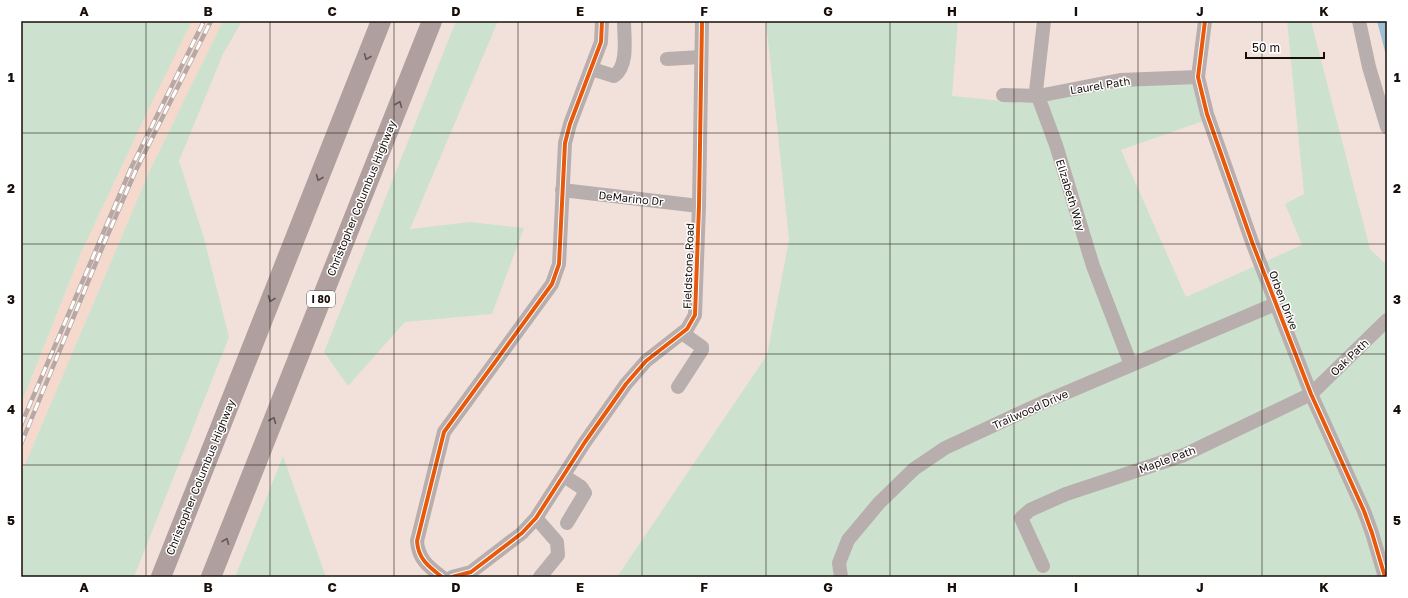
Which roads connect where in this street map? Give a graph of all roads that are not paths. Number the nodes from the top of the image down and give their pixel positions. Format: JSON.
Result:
{"nodes":[{"id":1,"x":381,"y":21,"type":"edge"},
{"id":2,"x":432,"y":21,"type":"edge"},
{"id":3,"x":602,"y":21,"type":"edge"},
{"id":4,"x":624,"y":21,"type":"edge"},
{"id":5,"x":702,"y":21,"type":"edge"},
{"id":6,"x":1044,"y":21,"type":"edge"},
{"id":7,"x":1205,"y":21,"type":"edge"},
{"id":8,"x":1358,"y":21,"type":"edge"},
{"id":9,"x":701,"y":57,"type":"junction"},
{"id":10,"x":667,"y":59,"type":"dead end"},
{"id":11,"x":592,"y":69,"type":"junction"},
{"id":12,"x":1198,"y":77,"type":"junction"},
{"id":13,"x":1003,"y":95,"type":"dead end"},
{"id":14,"x":1038,"y":96,"type":"junction"},
{"id":15,"x":1387,"y":127,"type":"edge"},
{"id":16,"x":562,"y":190,"type":"junction"},
{"id":17,"x":699,"y":206,"type":"junction"},
{"id":18,"x":1275,"y":304,"type":"junction"},
{"id":19,"x":1387,"y":320,"type":"edge"},
{"id":20,"x":682,"y":333,"type":"junction"},
{"id":21,"x":1131,"y":365,"type":"junction"},
{"id":22,"x":678,"y":387,"type":"dead end"},
{"id":23,"x":1311,"y":394,"type":"junction"},
{"id":24,"x":564,"y":476,"type":"junction"},
{"id":25,"x":536,"y":518,"type":"junction"},
{"id":26,"x":567,"y":523,"type":"dead end"},
{"id":27,"x":1043,"y":566,"type":"dead end"},
{"id":28,"x":161,"y":577,"type":"edge"},
{"id":29,"x":211,"y":577,"type":"edge"},
{"id":30,"x":442,"y":577,"type":"edge"},
{"id":31,"x":452,"y":577,"type":"edge"},
{"id":32,"x":540,"y":577,"type":"edge"},
{"id":33,"x":841,"y":577,"type":"edge"},
{"id":34,"x":1385,"y":577,"type":"edge"}],
"edges":[{"from":1,"to":28,"type":"highway","name":"Christopher Columbus Highway","one_way":true},
{"from":29,"to":2,"type":"highway","name":"Christopher Columbus Highway","number":"I 80","one_way":true},
{"from":3,"to":11,"type":"street"},
{"from":4,"to":11,"type":"street"},
{"from":5,"to":9,"type":"street","name":"Fieldstone Road"},
{"from":6,"to":14,"type":"street","name":"Elizabeth Way"},
{"from":7,"to":12,"type":"street","name":"Orben Drive"},
{"from":8,"to":15,"type":"street"},
{"from":9,"to":10,"type":"street"},
{"from":9,"to":17,"type":"street","name":"Fieldstone Road"},
{"from":11,"to":16,"type":"street"},
{"from":12,"to":14,"type":"street","name":"Laurel Path"},
{"from":12,"to":18,"type":"street","name":"Orben Drive"},
{"from":13,"to":14,"type":"street","name":"Laurel Path"},
{"from":14,"to":21,"type":"street","name":"Elizabeth Way"},
{"from":16,"to":17,"type":"street","name":"DeMarino Dr"},
{"from":16,"to":30,"type":"street"},
{"from":17,"to":20,"type":"street","name":"Fieldstone Road"},
{"from":18,"to":21,"type":"street","name":"Trailwood Drive"},
{"from":18,"to":23,"type":"street","name":"Orben Drive"},
{"from":19,"to":23,"type":"street","name":"Oak Path"},
{"from":20,"to":22,"type":"street"},
{"from":20,"to":24,"type":"street","name":"Fieldstone Road"},
{"from":21,"to":33,"type":"street","name":"Trailwood Drive"},
{"from":23,"to":27,"type":"street","name":"Maple Path"},
{"from":23,"to":34,"type":"street","name":"Orben Drive"},
{"from":24,"to":25,"type":"street","name":"Fieldstone Road"},
{"from":24,"to":26,"type":"street"},
{"from":25,"to":31,"type":"street","name":"Fieldstone Road"},
{"from":25,"to":32,"type":"street"}]}
